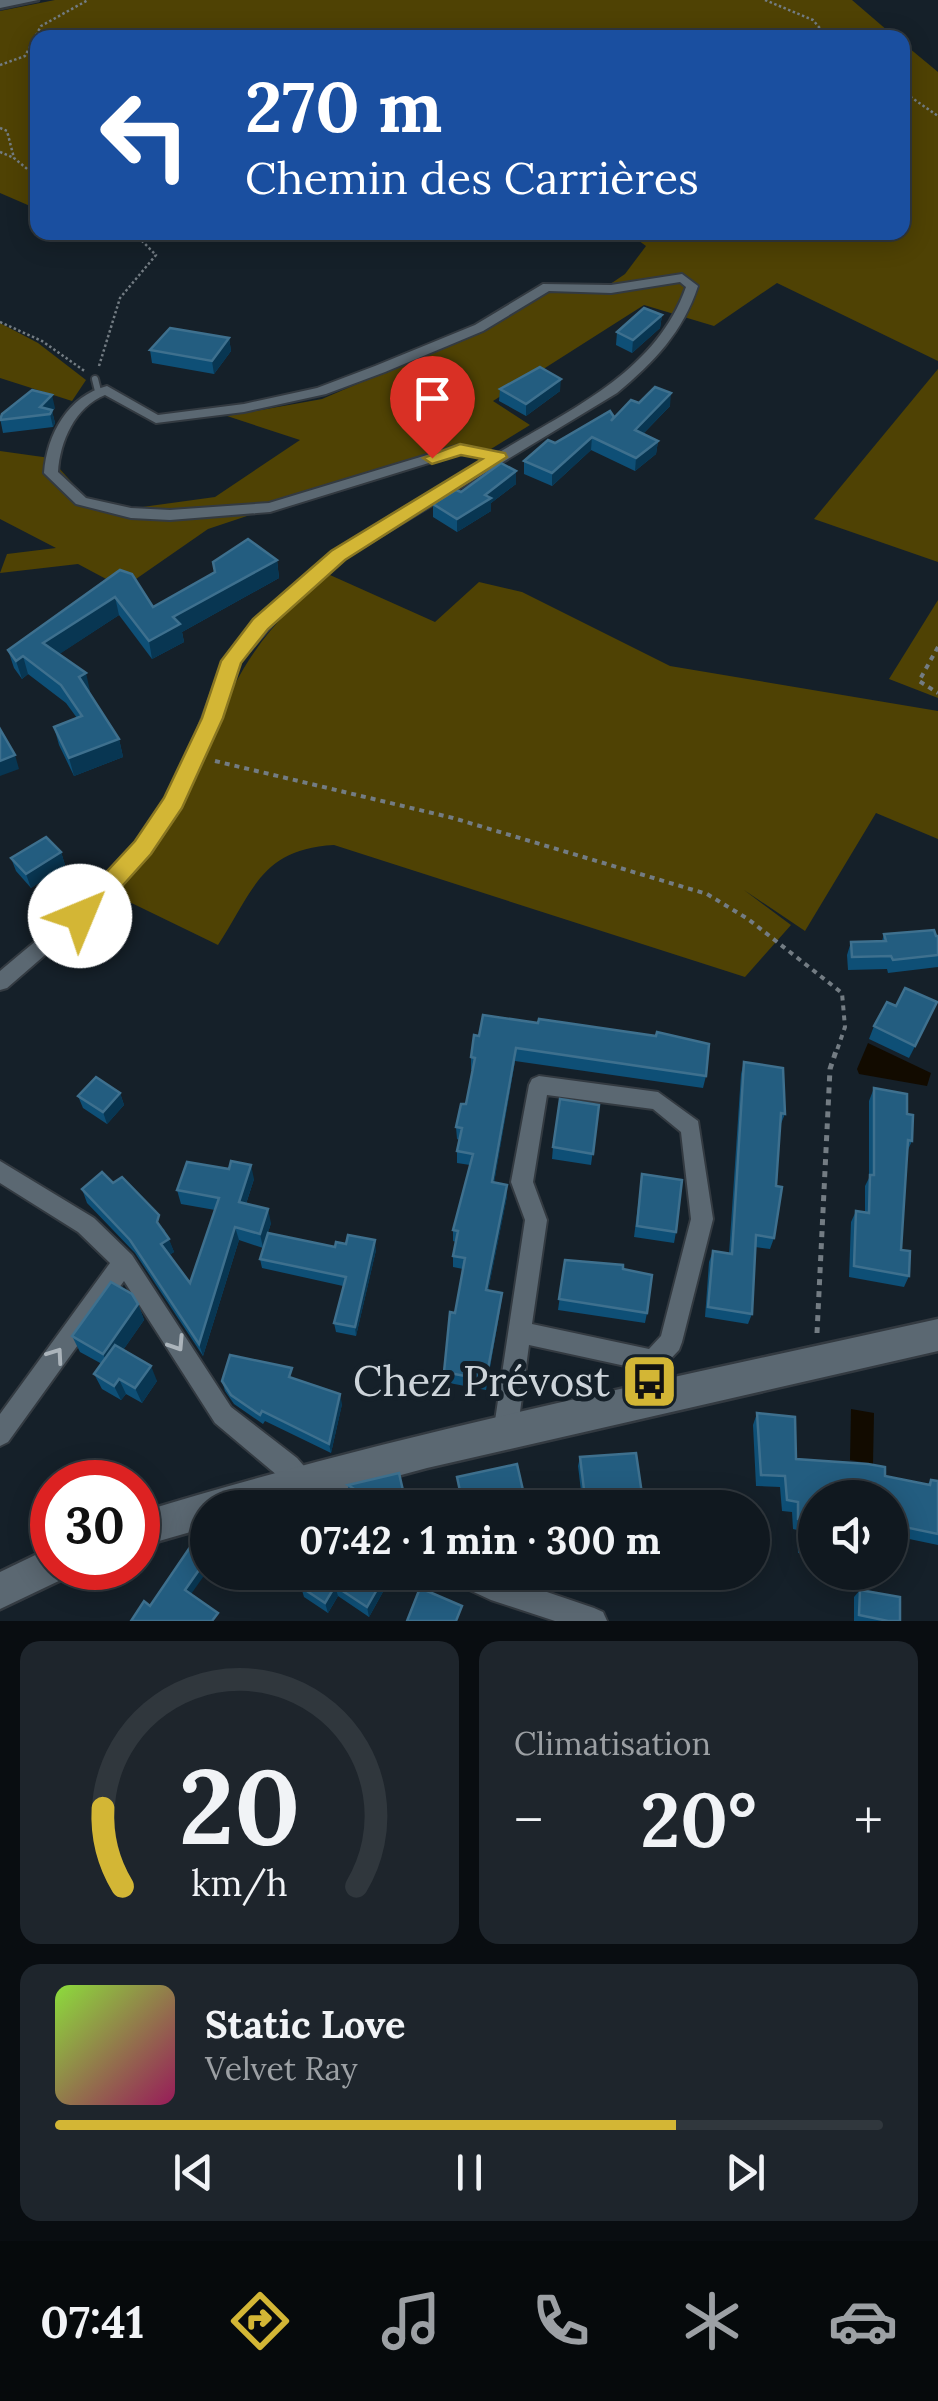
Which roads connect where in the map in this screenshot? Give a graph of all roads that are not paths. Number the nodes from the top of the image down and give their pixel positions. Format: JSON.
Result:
{"nodes":[{"id":1,"x":31,"y":0,"type":"edge"},
{"id":2,"x":0,"y":4,"type":"edge"},
{"id":3,"x":498,"y":457,"type":"junction"},
{"id":4,"x":0,"y":982,"type":"edge"},
{"id":5,"x":0,"y":1171,"type":"edge"},
{"id":6,"x":124,"y":1262,"type":"junction"},
{"id":7,"x":520,"y":1332,"type":"junction"},
{"id":8,"x":938,"y":1335,"type":"edge"},
{"id":9,"x":0,"y":1434,"type":"edge"},
{"id":10,"x":505,"y":1434,"type":"junction"},
{"id":11,"x":301,"y":1482,"type":"junction"},
{"id":12,"x":273,"y":1490,"type":"edge"},
{"id":13,"x":312,"y":1490,"type":"edge"},
{"id":14,"x":190,"y":1514,"type":"edge"},
{"id":15,"x":160,"y":1523,"type":"edge"},
{"id":16,"x":30,"y":1576,"type":"edge"},
{"id":17,"x":0,"y":1590,"type":"edge"},
{"id":18,"x":500,"y":1590,"type":"edge"},
{"id":19,"x":594,"y":1621,"type":"edge"}],
"edges":[{"from":1,"to":2,"type":"main road"},
{"from":3,"to":3,"type":"street"},
{"from":3,"to":4,"type":"street"},
{"from":5,"to":6,"type":"street"},
{"from":9,"to":6,"type":"street","one_way":true},
{"from":6,"to":11,"type":"street","one_way":true},
{"from":7,"to":7,"type":"street"},
{"from":7,"to":10,"type":"street"},
{"from":8,"to":10,"type":"main road"},
{"from":10,"to":11,"type":"main road"},
{"from":11,"to":12,"type":"main road"},
{"from":11,"to":13,"type":"street"},
{"from":14,"to":15,"type":"main road"},
{"from":16,"to":17,"type":"main road"},
{"from":18,"to":19,"type":"street"}]}
